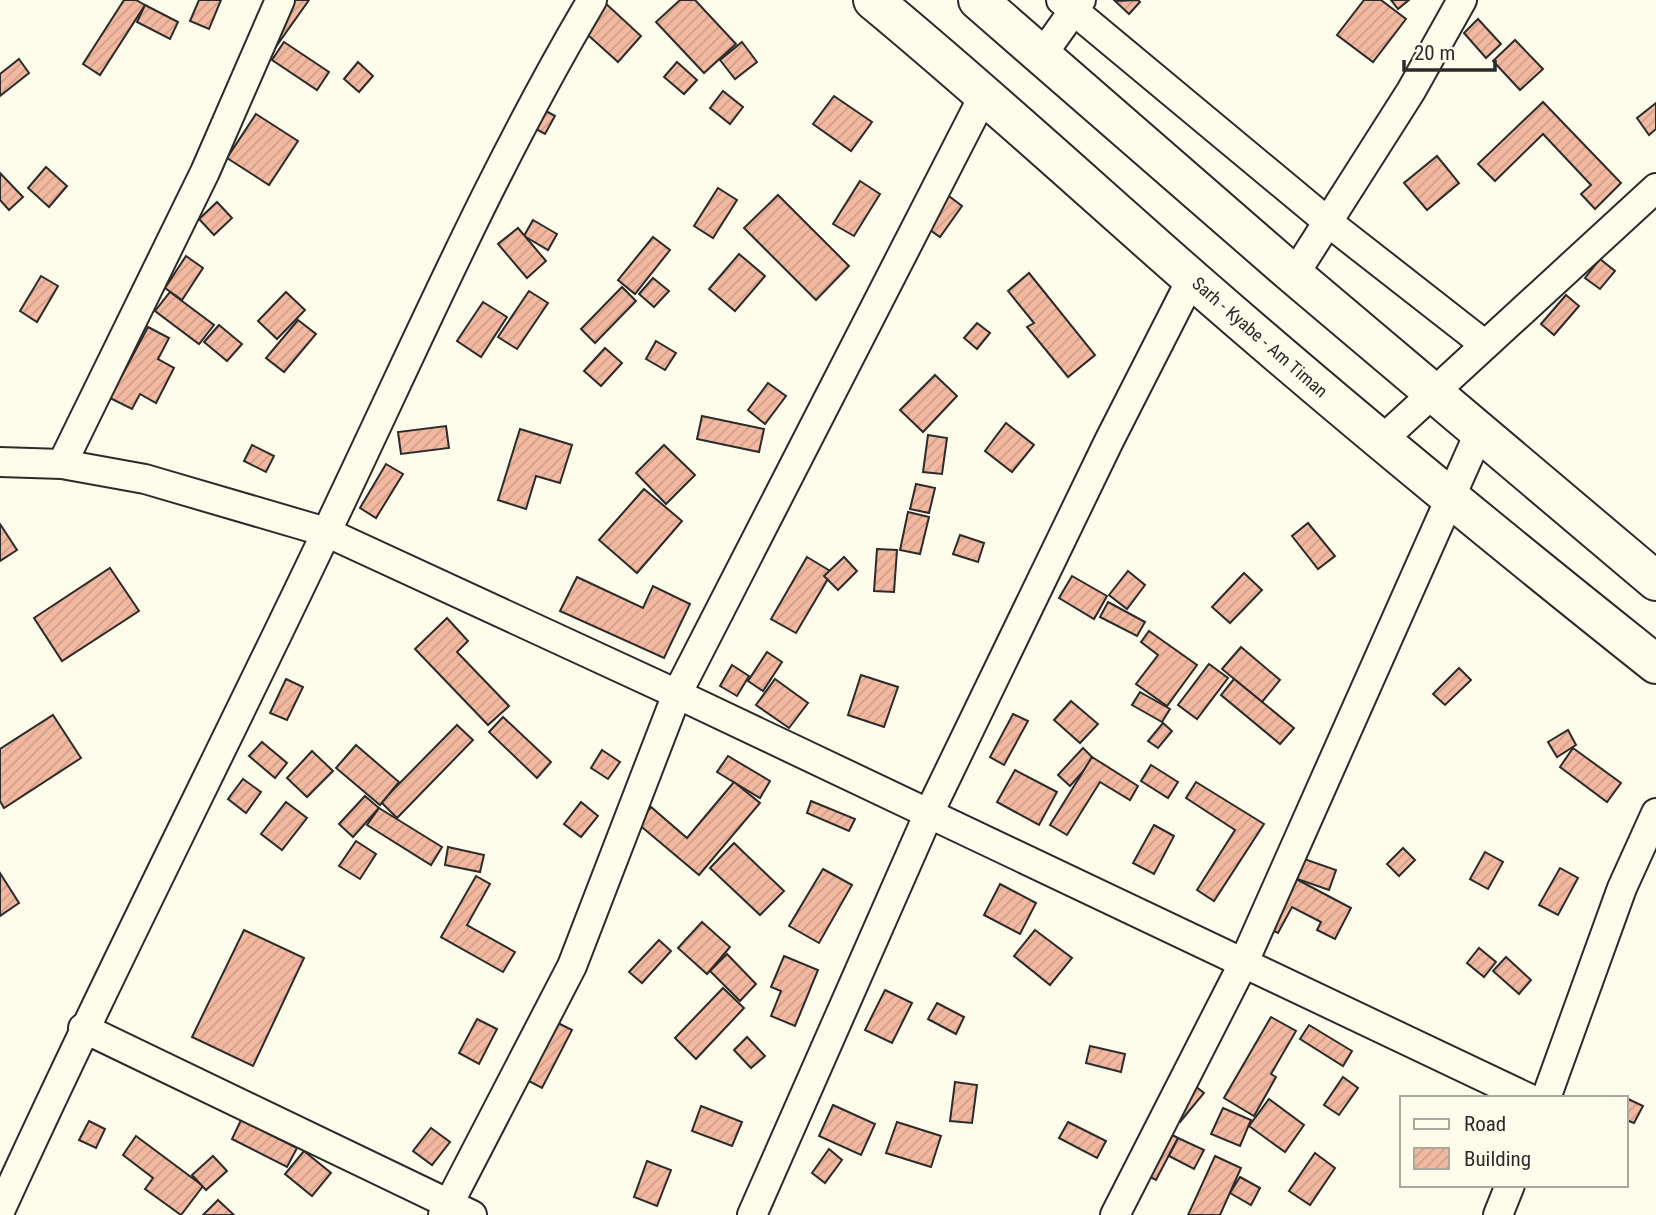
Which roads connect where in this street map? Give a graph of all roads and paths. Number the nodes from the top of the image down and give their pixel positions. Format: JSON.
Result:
{"nodes":[{"id":1,"x":280,"y":0,"type":"edge"},
{"id":2,"x":592,"y":0,"type":"edge"},
{"id":3,"x":873,"y":0,"type":"edge"},
{"id":4,"x":978,"y":0,"type":"edge"},
{"id":5,"x":1462,"y":0,"type":"edge"},
{"id":6,"x":1072,"y":4,"type":"edge"},
{"id":7,"x":1042,"y":55,"type":"junction"},
{"id":8,"x":985,"y":93,"type":"junction"},
{"id":9,"x":1656,"y":188,"type":"edge"},
{"id":10,"x":1328,"y":222,"type":"junction"},
{"id":11,"x":1294,"y":275,"type":"junction"},
{"id":12,"x":1192,"y":278,"type":"junction"},
{"id":13,"x":1484,"y":344,"type":"junction"},
{"id":14,"x":1432,"y":390,"type":"junction"},
{"id":15,"x":1480,"y":431,"type":"junction"},
{"id":16,"x":1381,"y":441,"type":"junction"},
{"id":17,"x":0,"y":462,"type":"edge"},
{"id":18,"x":62,"y":464,"type":"junction"},
{"id":19,"x":1449,"y":499,"type":"junction"},
{"id":20,"x":326,"y":533,"type":"junction"},
{"id":21,"x":1656,"y":581,"type":"edge"},
{"id":22,"x":1656,"y":664,"type":"edge"},
{"id":23,"x":677,"y":694,"type":"junction"},
{"id":24,"x":929,"y":813,"type":"junction"},
{"id":25,"x":1656,"y":814,"type":"edge"},
{"id":26,"x":1243,"y":964,"type":"junction"},
{"id":27,"x":83,"y":1028,"type":"junction"},
{"id":28,"x":1524,"y":1096,"type":"edge"},
{"id":29,"x":1547,"y":1096,"type":"edge"},
{"id":30,"x":1509,"y":1187,"type":"edge"},
{"id":31,"x":0,"y":1211,"type":"edge"},
{"id":32,"x":454,"y":1211,"type":"edge"},
{"id":33,"x":752,"y":1215,"type":"edge"},
{"id":34,"x":1115,"y":1215,"type":"edge"},
{"id":35,"x":1498,"y":1215,"type":"edge"}],
"edges":[{"from":1,"to":18,"type":"street"},
{"from":2,"to":20,"type":"street"},
{"from":3,"to":8,"type":"highway","name":"Sarh - Kyabe - Am Timan"},
{"from":4,"to":7,"type":"highway"},
{"from":5,"to":10,"type":"street"},
{"from":6,"to":7,"type":"street"},
{"from":6,"to":10,"type":"street"},
{"from":7,"to":11,"type":"highway"},
{"from":8,"to":12,"type":"highway","name":"Sarh - Kyabe - Am Timan"},
{"from":8,"to":23,"type":"street"},
{"from":9,"to":13,"type":"street"},
{"from":10,"to":11,"type":"street"},
{"from":10,"to":13,"type":"street"},
{"from":11,"to":14,"type":"highway"},
{"from":12,"to":16,"type":"highway","name":"Sarh - Kyabe - Am Timan"},
{"from":12,"to":24,"type":"street"},
{"from":13,"to":14,"type":"street"},
{"from":14,"to":15,"type":"highway"},
{"from":14,"to":16,"type":"street"},
{"from":15,"to":19,"type":"street"},
{"from":15,"to":21,"type":"highway"},
{"from":16,"to":19,"type":"highway","name":"Sarh - Kyabe - Am Timan"},
{"from":17,"to":18,"type":"street"},
{"from":18,"to":20,"type":"street"},
{"from":19,"to":22,"type":"highway","name":"Sarh - Kyabe - Am Timan"},
{"from":19,"to":26,"type":"street"},
{"from":20,"to":23,"type":"street"},
{"from":20,"to":27,"type":"street"},
{"from":23,"to":24,"type":"street"},
{"from":23,"to":32,"type":"street"},
{"from":24,"to":26,"type":"street"},
{"from":24,"to":33,"type":"street"},
{"from":25,"to":29,"type":"street"},
{"from":26,"to":28,"type":"street"},
{"from":26,"to":34,"type":"street"},
{"from":27,"to":31,"type":"street"},
{"from":27,"to":32,"type":"street"},
{"from":30,"to":35,"type":"street"}]}
